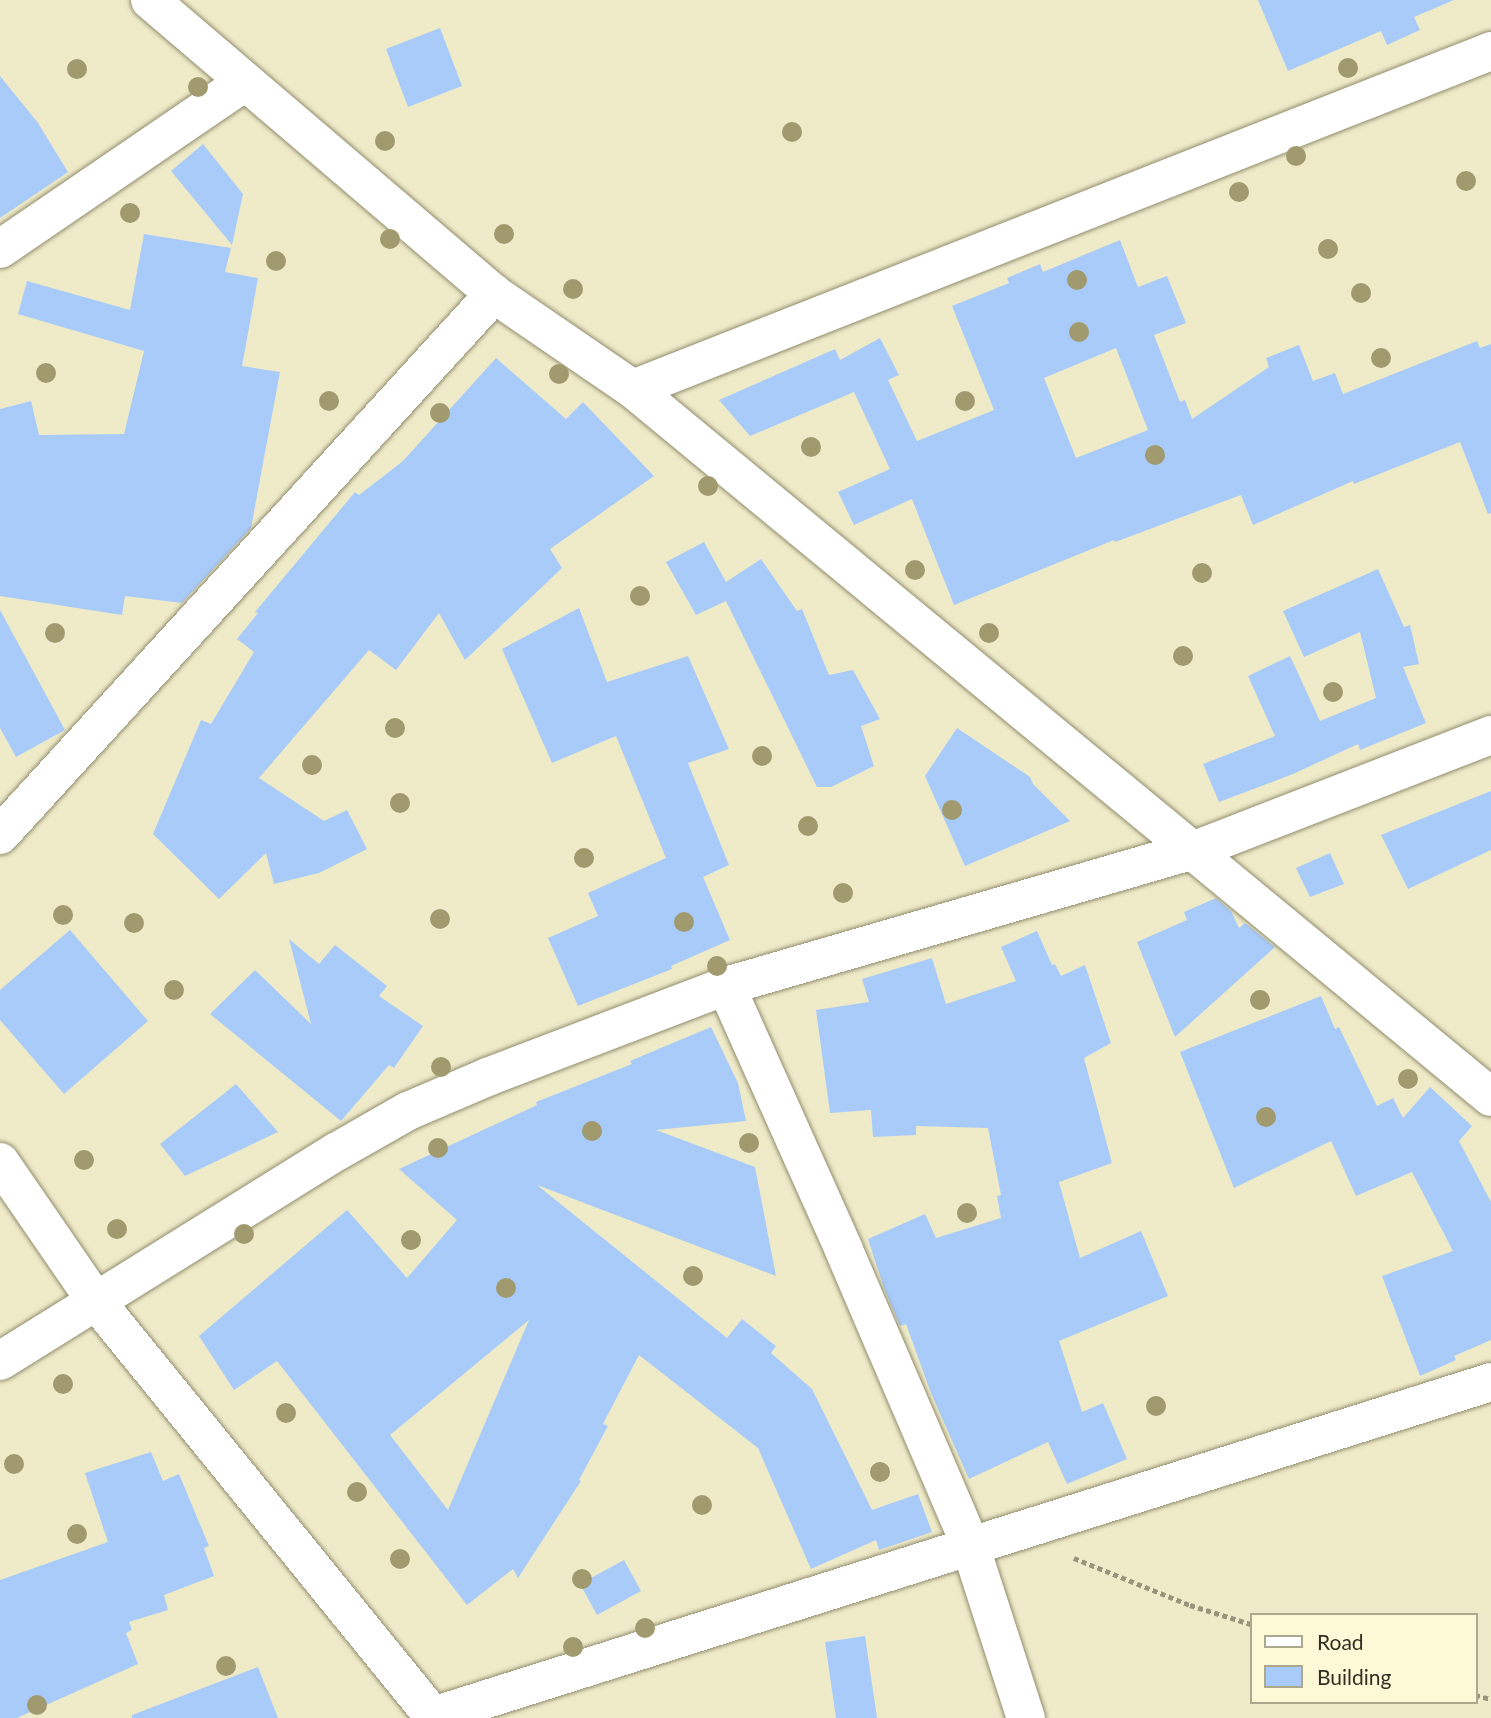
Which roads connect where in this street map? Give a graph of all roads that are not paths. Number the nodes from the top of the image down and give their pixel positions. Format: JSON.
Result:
{"nodes":[{"id":1,"x":150,"y":0,"type":"edge"},
{"id":2,"x":1491,"y":51,"type":"edge"},
{"id":3,"x":245,"y":82,"type":"junction"},
{"id":4,"x":0,"y":249,"type":"edge"},
{"id":5,"x":494,"y":294,"type":"junction"},
{"id":6,"x":633,"y":389,"type":"junction"},
{"id":7,"x":1491,"y":735,"type":"edge"},
{"id":8,"x":0,"y":835,"type":"edge"},
{"id":9,"x":1192,"y":851,"type":"junction"},
{"id":10,"x":726,"y":986,"type":"junction"},
{"id":11,"x":1491,"y":1097,"type":"edge"},
{"id":12,"x":0,"y":1162,"type":"edge"},
{"id":13,"x":95,"y":1300,"type":"junction"},
{"id":14,"x":0,"y":1361,"type":"edge"},
{"id":15,"x":1491,"y":1382,"type":"edge"},
{"id":16,"x":970,"y":1545,"type":"junction"},
{"id":17,"x":430,"y":1717,"type":"edge"},
{"id":18,"x":1026,"y":1718,"type":"edge"}],
"edges":[{"from":1,"to":3,"type":"street"},
{"from":2,"to":6,"type":"street"},
{"from":3,"to":4,"type":"street"},
{"from":3,"to":5,"type":"street"},
{"from":5,"to":6,"type":"street"},
{"from":5,"to":8,"type":"street"},
{"from":6,"to":9,"type":"street"},
{"from":7,"to":9,"type":"street"},
{"from":9,"to":10,"type":"street"},
{"from":9,"to":11,"type":"street"},
{"from":10,"to":13,"type":"street"},
{"from":10,"to":16,"type":"street"},
{"from":12,"to":13,"type":"street"},
{"from":13,"to":14,"type":"street"},
{"from":13,"to":17,"type":"street"},
{"from":15,"to":16,"type":"street"},
{"from":16,"to":17,"type":"street"},
{"from":16,"to":18,"type":"street"}]}
